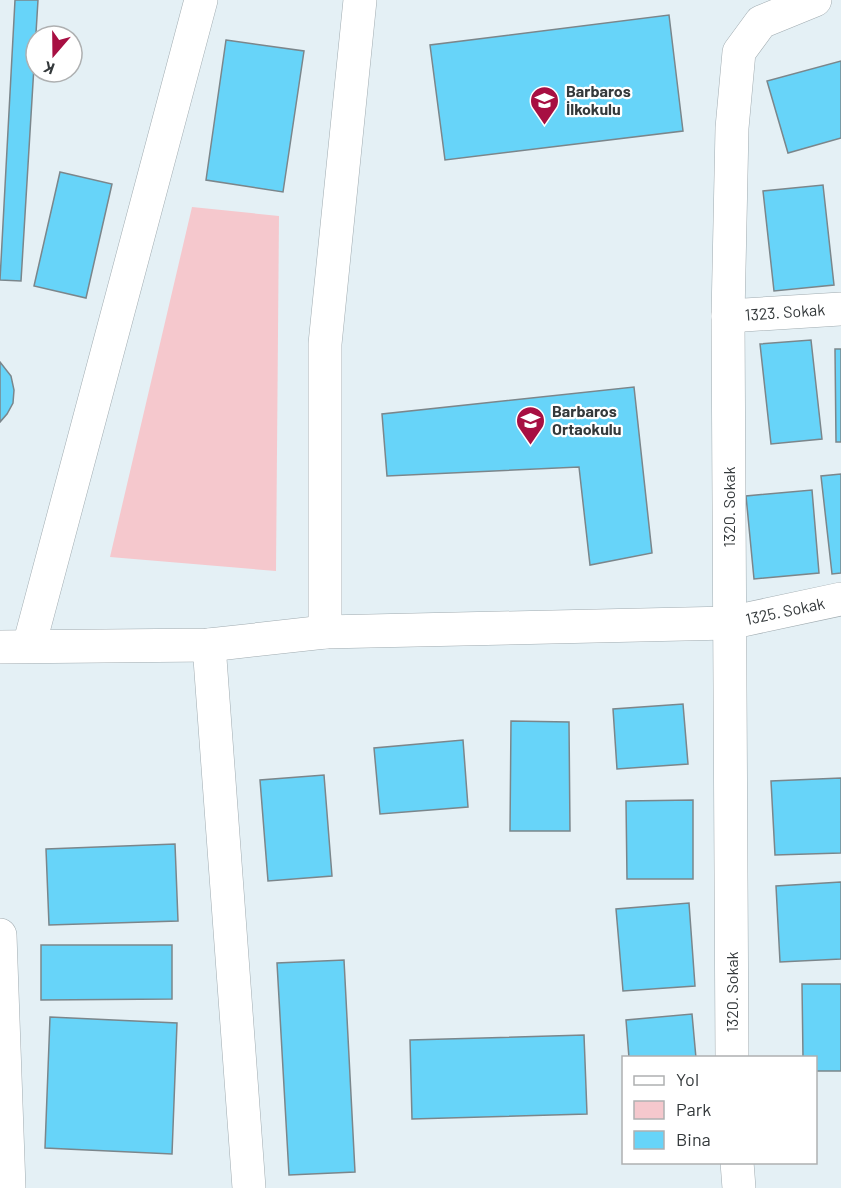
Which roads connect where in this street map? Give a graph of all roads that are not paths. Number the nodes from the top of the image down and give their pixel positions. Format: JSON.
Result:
{"nodes":[{"id":1,"x":201,"y":0,"type":"edge"},
{"id":2,"x":360,"y":0,"type":"edge"},
{"id":3,"x":816,"y":0,"type":"edge"},
{"id":4,"x":841,"y":309,"type":"edge"},
{"id":5,"x":728,"y":316,"type":"junction"},
{"id":6,"x":841,"y":599,"type":"edge"},
{"id":7,"x":729,"y":623,"type":"junction"},
{"id":8,"x":325,"y":632,"type":"junction"},
{"id":9,"x":209,"y":645,"type":"junction"},
{"id":10,"x":14,"y":646,"type":"edge"},
{"id":11,"x":0,"y":935,"type":"edge"},
{"id":12,"x":732,"y":1056,"type":"edge"},
{"id":13,"x":737,"y":1164,"type":"edge"},
{"id":14,"x":9,"y":1188,"type":"edge"},
{"id":15,"x":249,"y":1188,"type":"edge"},
{"id":16,"x":739,"y":1188,"type":"edge"}],
"edges":[{"from":1,"to":10,"type":"street"},
{"from":2,"to":8,"type":"street"},
{"from":3,"to":5,"type":"street","name":"1320. Sokak"},
{"from":4,"to":5,"type":"street","name":"1323. Sokak"},
{"from":5,"to":7,"type":"street","name":"1320. Sokak"},
{"from":6,"to":7,"type":"street","name":"1325. Sokak"},
{"from":7,"to":8,"type":"street","name":"1325. Sokak"},
{"from":7,"to":12,"type":"street","name":"1320. Sokak"},
{"from":8,"to":9,"type":"street","name":"1325. Sokak"},
{"from":9,"to":10,"type":"street","name":"1325. Sokak"},
{"from":9,"to":15,"type":"street"},
{"from":11,"to":14,"type":"street"},
{"from":13,"to":16,"type":"street"}]}
